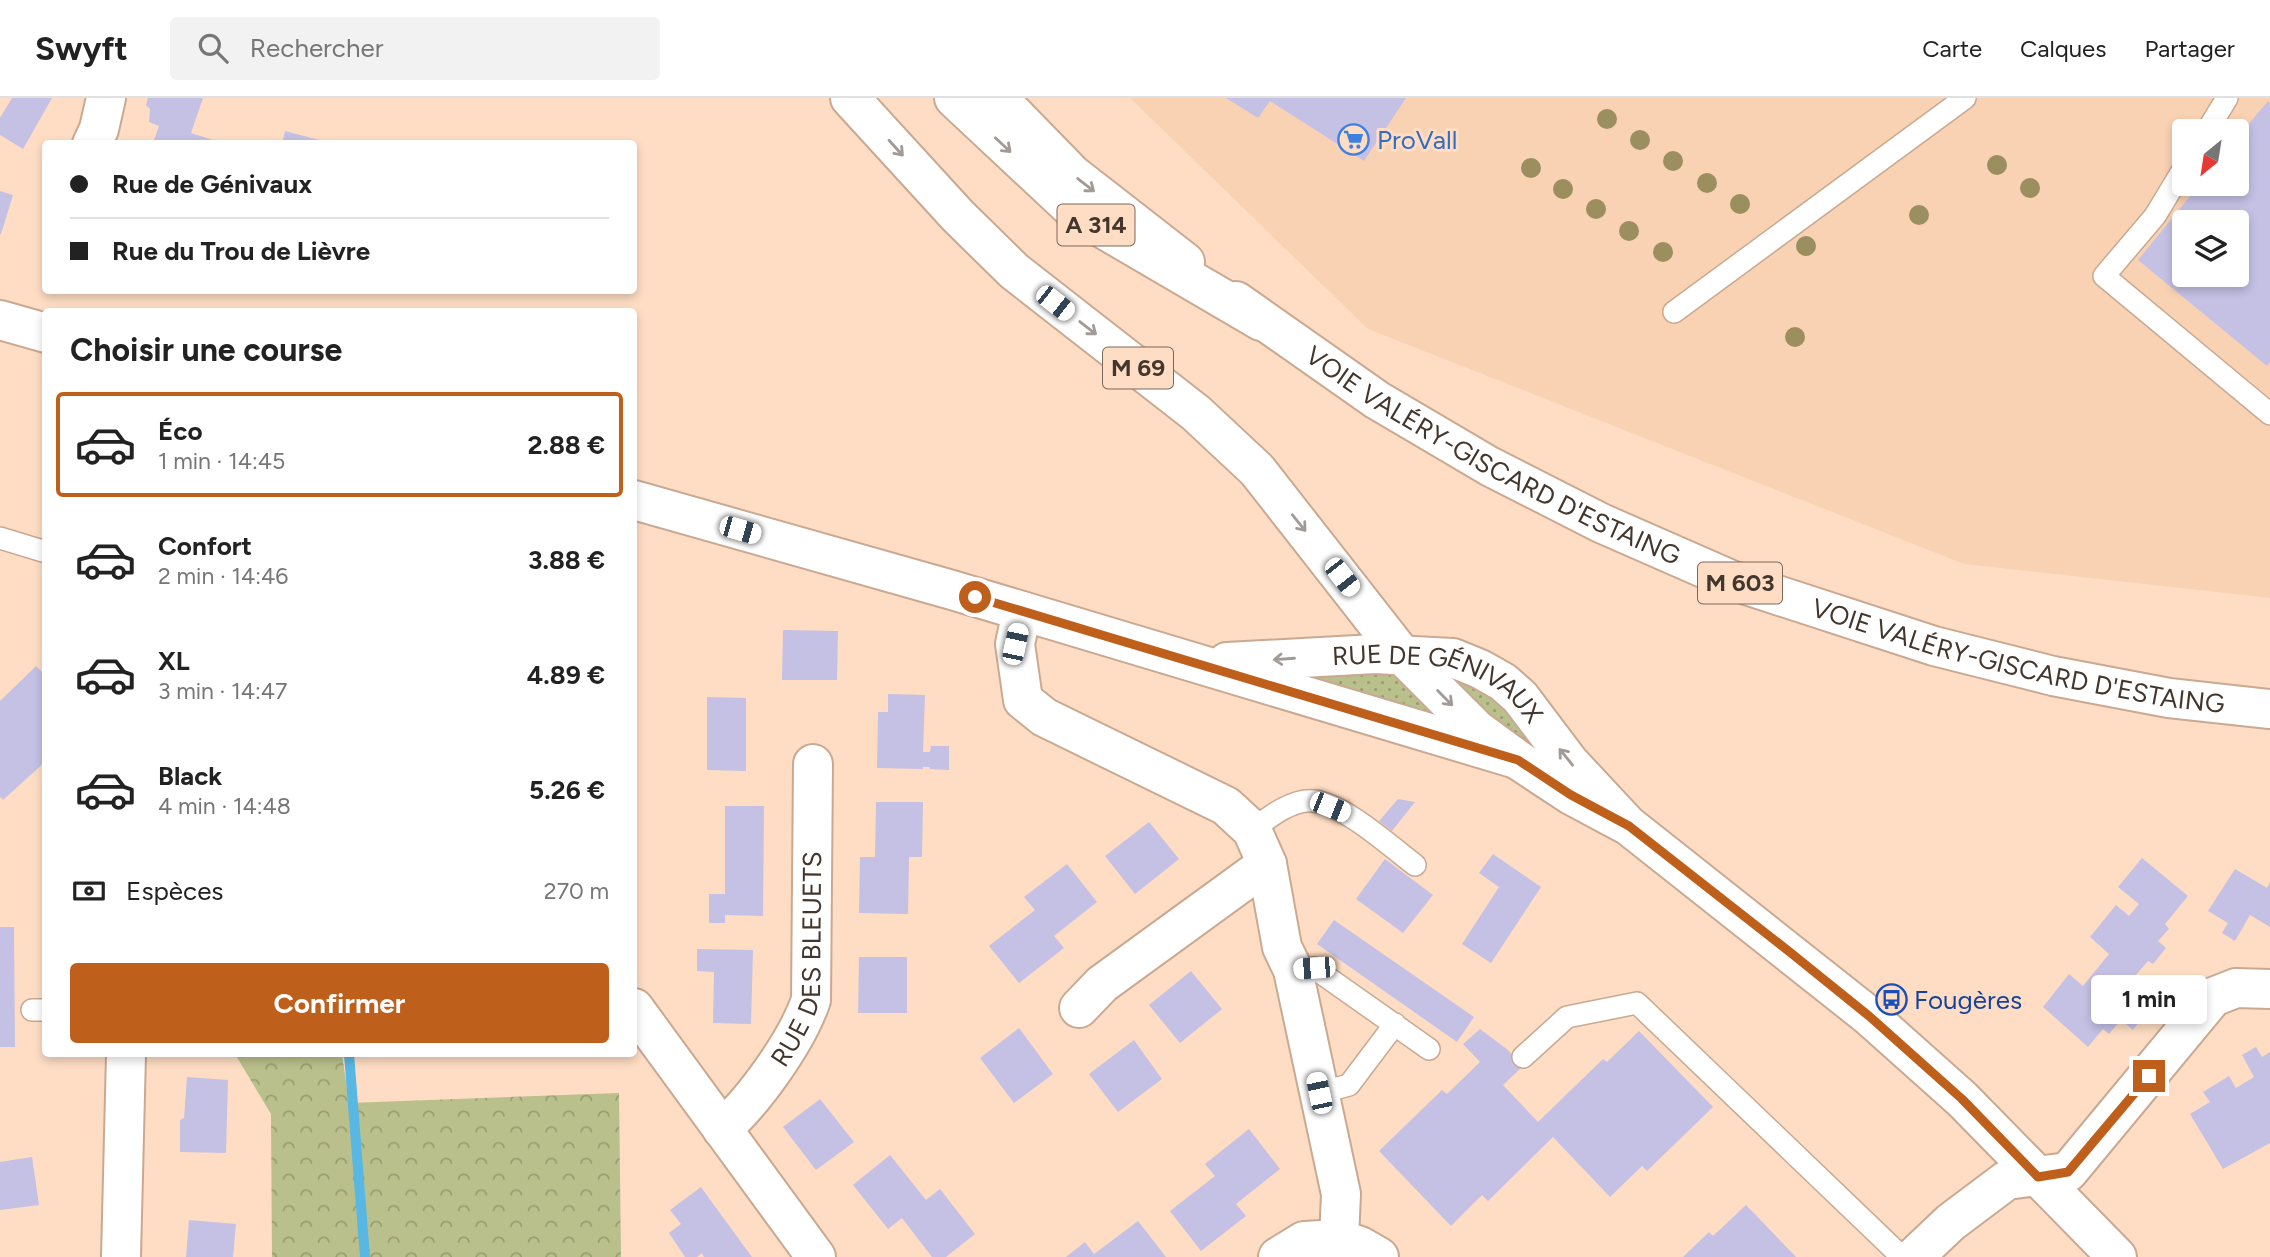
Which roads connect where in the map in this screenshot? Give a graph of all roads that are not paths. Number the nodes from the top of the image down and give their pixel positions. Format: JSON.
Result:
{"nodes":[{"id":1,"x":106,"y":98,"type":"edge"},
{"id":2,"x":850,"y":98,"type":"edge"},
{"id":3,"x":954,"y":98,"type":"edge"},
{"id":4,"x":998,"y":98,"type":"edge"},
{"id":5,"x":1965,"y":98,"type":"edge"},
{"id":6,"x":2227,"y":98,"type":"edge"},
{"id":7,"x":2214,"y":119,"type":"edge"},
{"id":8,"x":94,"y":140,"type":"edge"},
{"id":9,"x":2172,"y":188,"type":"edge"},
{"id":10,"x":1674,"y":312,"type":"dead end"},
{"id":11,"x":0,"y":320,"type":"edge"},
{"id":12,"x":1261,"y":321,"type":"junction"},
{"id":13,"x":42,"y":332,"type":"edge"},
{"id":14,"x":2270,"y":414,"type":"edge"},
{"id":15,"x":637,"y":501,"type":"edge"},
{"id":16,"x":0,"y":538,"type":"edge"},
{"id":17,"x":42,"y":551,"type":"edge"},
{"id":18,"x":1022,"y":611,"type":"junction"},
{"id":19,"x":1401,"y":654,"type":"junction"},
{"id":20,"x":1192,"y":663,"type":"junction"},
{"id":21,"x":2270,"y":709,"type":"edge"},
{"id":22,"x":1518,"y":760,"type":"junction"},
{"id":23,"x":813,"y":764,"type":"dead end"},
{"id":24,"x":1629,"y":826,"type":"junction"},
{"id":25,"x":1252,"y":830,"type":"junction"},
{"id":26,"x":1267,"y":864,"type":"junction"},
{"id":27,"x":1415,"y":865,"type":"dead end"},
{"id":28,"x":1293,"y":970,"type":"junction"},
{"id":29,"x":2270,"y":989,"type":"edge"},
{"id":30,"x":1079,"y":1008,"type":"dead end"},
{"id":31,"x":637,"y":1012,"type":"edge"},
{"id":32,"x":1395,"y":1024,"type":"junction"},
{"id":33,"x":1430,"y":1049,"type":"dead end"},
{"id":34,"x":126,"y":1057,"type":"edge"},
{"id":35,"x":1523,"y":1058,"type":"dead end"},
{"id":36,"x":1319,"y":1093,"type":"junction"},
{"id":37,"x":722,"y":1129,"type":"junction"},
{"id":38,"x":2038,"y":1177,"type":"junction"},
{"id":39,"x":1339,"y":1240,"type":"junction"},
{"id":40,"x":121,"y":1257,"type":"edge"},
{"id":41,"x":816,"y":1257,"type":"edge"},
{"id":42,"x":1278,"y":1257,"type":"edge"},
{"id":43,"x":1379,"y":1257,"type":"edge"},
{"id":44,"x":1902,"y":1257,"type":"edge"},
{"id":45,"x":1914,"y":1257,"type":"edge"},
{"id":46,"x":2117,"y":1257,"type":"edge"}],
"edges":[{"from":1,"to":8,"type":"main road"},
{"from":2,"to":19,"type":"main road","number":"M 69","one_way":true},
{"from":3,"to":12,"type":"main road","number":"A 314","one_way":true},
{"from":4,"to":12,"type":"main road","name":"VOIE VALÉRY-GISCARD D'ESTAING","number":"M 603","one_way":true},
{"from":5,"to":10,"type":"lane"},
{"from":6,"to":7,"type":"lane"},
{"from":9,"to":14,"type":"lane"},
{"from":11,"to":13,"type":"main road"},
{"from":12,"to":21,"type":"main road","name":"VOIE VALÉRY-GISCARD D'ESTAING","number":"M 603"},
{"from":15,"to":18,"type":"main road","name":"RUE DE GÉNIVAUX"},
{"from":16,"to":17,"type":"lane"},
{"from":18,"to":20,"type":"main road","name":"RUE DE GÉNIVAUX"},
{"from":18,"to":25,"type":"main road"},
{"from":19,"to":20,"type":"main road","name":"RUE DE GÉNIVAUX","one_way":true},
{"from":19,"to":22,"type":"main road","number":"M 69","one_way":true},
{"from":24,"to":19,"type":"main road","name":"RUE DE GÉNIVAUX","number":"M 69","one_way":true},
{"from":20,"to":22,"type":"main road","name":"RUE DE GÉNIVAUX"},
{"from":22,"to":24,"type":"main road","name":"RUE DE GÉNIVAUX","number":"M 69"},
{"from":23,"to":37,"type":"main road","name":"RUE DES BLEUETS"},
{"from":24,"to":38,"type":"main road","name":"RUE DE GÉNIVAUX","number":"M 69"},
{"from":25,"to":26,"type":"main road"},
{"from":25,"to":27,"type":"lane"},
{"from":26,"to":28,"type":"main road"},
{"from":26,"to":30,"type":"main road"},
{"from":28,"to":32,"type":"lane"},
{"from":28,"to":36,"type":"main road"},
{"from":29,"to":38,"type":"main road"},
{"from":31,"to":37,"type":"main road"},
{"from":32,"to":33,"type":"lane"},
{"from":32,"to":36,"type":"lane"},
{"from":34,"to":40,"type":"main road"},
{"from":35,"to":44,"type":"lane"},
{"from":36,"to":39,"type":"main road"},
{"from":37,"to":41,"type":"main road"},
{"from":38,"to":45,"type":"main road"},
{"from":38,"to":46,"type":"main road","name":"RUE DE GÉNIVAUX","number":"M 69"},
{"from":39,"to":42,"type":"main road"},
{"from":39,"to":43,"type":"main road"}]}
